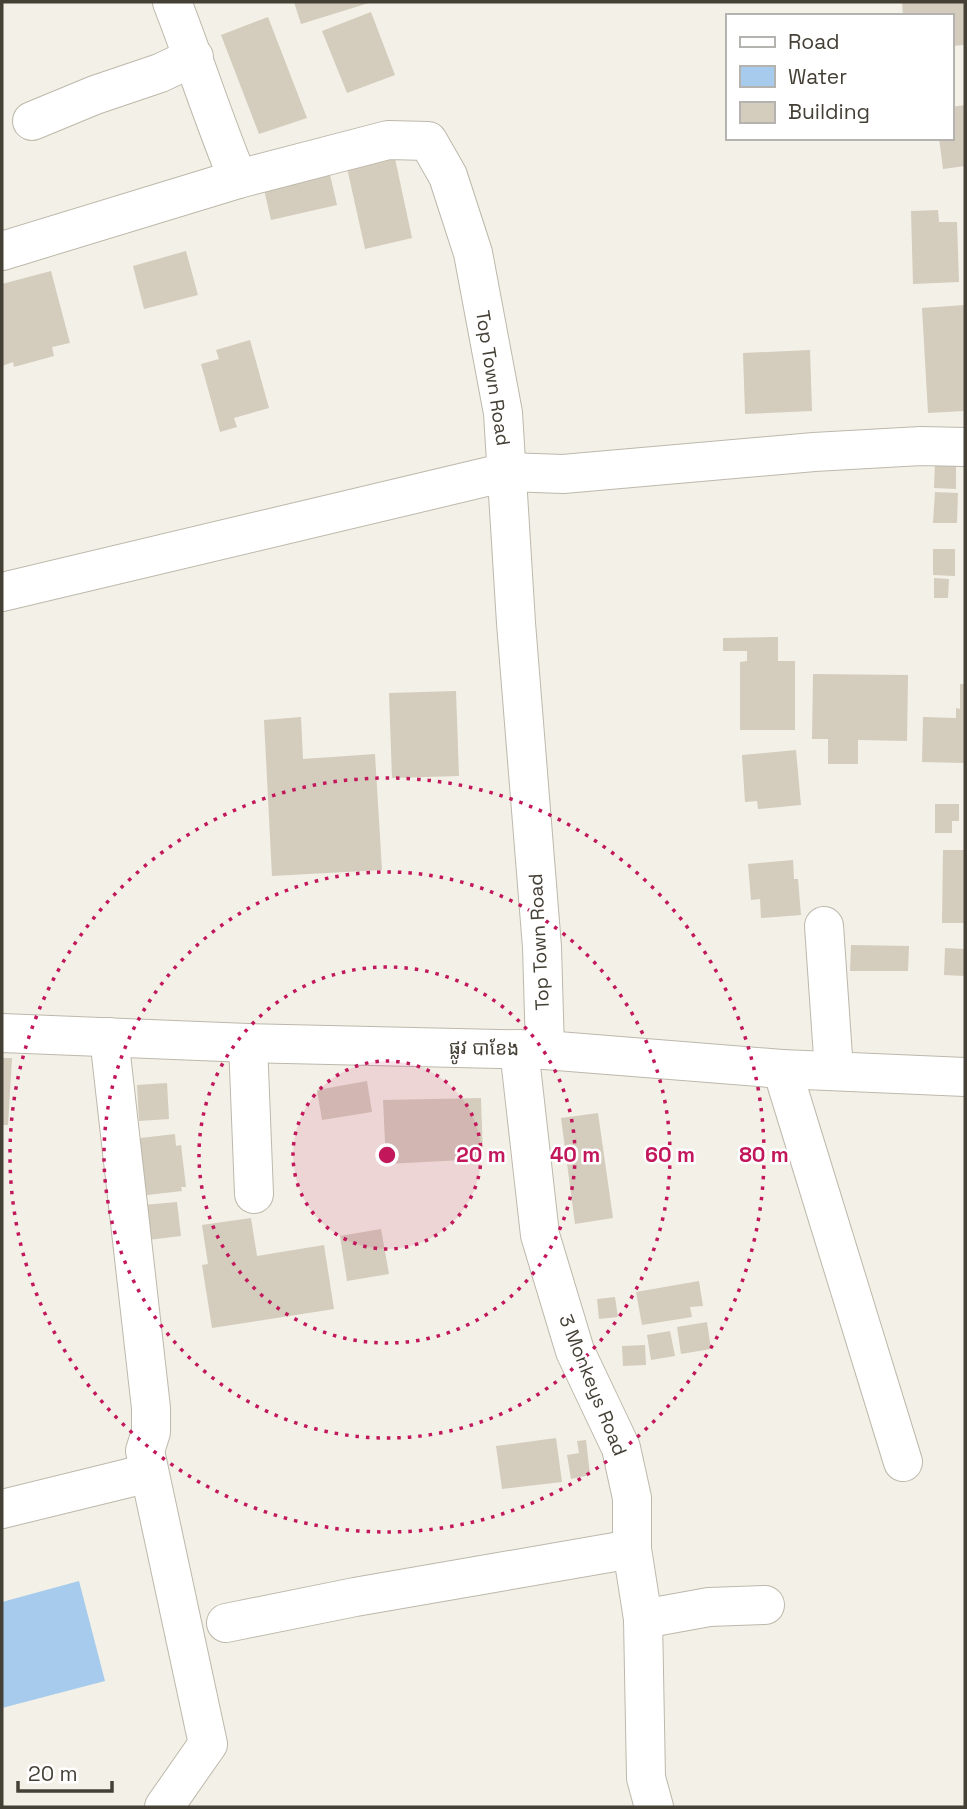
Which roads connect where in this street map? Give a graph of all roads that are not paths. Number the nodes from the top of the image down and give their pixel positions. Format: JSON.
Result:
{"nodes":[{"id":1,"x":172,"y":2,"type":"edge"},
{"id":2,"x":194,"y":57,"type":"junction"},
{"id":3,"x":32,"y":121,"type":"dead end"},
{"id":4,"x":238,"y":179,"type":"junction"},
{"id":5,"x":2,"y":251,"type":"edge"},
{"id":6,"x":965,"y":447,"type":"edge"},
{"id":7,"x":506,"y":472,"type":"junction"},
{"id":8,"x":2,"y":592,"type":"edge"},
{"id":9,"x":824,"y":926,"type":"dead end"},
{"id":10,"x":2,"y":1033,"type":"edge"},
{"id":11,"x":95,"y":1037,"type":"junction"},
{"id":12,"x":248,"y":1043,"type":"junction"},
{"id":13,"x":532,"y":1049,"type":"junction"},
{"id":14,"x":782,"y":1069,"type":"junction"},
{"id":15,"x":834,"y":1071,"type":"junction"},
{"id":16,"x":965,"y":1077,"type":"edge"},
{"id":17,"x":254,"y":1195,"type":"dead end"},
{"id":18,"x":147,"y":1462,"type":"junction"},
{"id":19,"x":903,"y":1462,"type":"dead end"},
{"id":20,"x":2,"y":1509,"type":"edge"},
{"id":21,"x":632,"y":1549,"type":"junction"},
{"id":22,"x":765,"y":1605,"type":"dead end"},
{"id":23,"x":643,"y":1619,"type":"junction"},
{"id":24,"x":226,"y":1623,"type":"dead end"},
{"id":25,"x":164,"y":1807,"type":"edge"},
{"id":26,"x":654,"y":1807,"type":"edge"}],
"edges":[{"from":1,"to":2,"type":"street"},
{"from":2,"to":3,"type":"street"},
{"from":2,"to":4,"type":"street"},
{"from":4,"to":5,"type":"street"},
{"from":4,"to":7,"type":"street","name":"Top Town Road"},
{"from":6,"to":7,"type":"street"},
{"from":7,"to":8,"type":"street"},
{"from":7,"to":13,"type":"street","name":"Top Town Road"},
{"from":9,"to":15,"type":"street"},
{"from":10,"to":11,"type":"street","name":"ផ្លូវ បាខែង"},
{"from":11,"to":12,"type":"street","name":"ផ្លូវ បាខែង"},
{"from":11,"to":18,"type":"street"},
{"from":12,"to":13,"type":"street","name":"ផ្លូវ បាខែង"},
{"from":12,"to":17,"type":"street"},
{"from":13,"to":14,"type":"street","name":"ផ្លូវ បាខែង"},
{"from":13,"to":21,"type":"street","name":"3 Monkeys Road"},
{"from":14,"to":15,"type":"street","name":"ផ្លូវ បាខែង"},
{"from":14,"to":19,"type":"street"},
{"from":15,"to":16,"type":"street","name":"ផ្លូវ បាខែង"},
{"from":18,"to":20,"type":"street"},
{"from":18,"to":25,"type":"street"},
{"from":21,"to":23,"type":"street","name":"3 Monkeys Road"},
{"from":21,"to":24,"type":"street"},
{"from":22,"to":23,"type":"street"},
{"from":23,"to":26,"type":"street","name":"3 Monkeys Road"}]}
